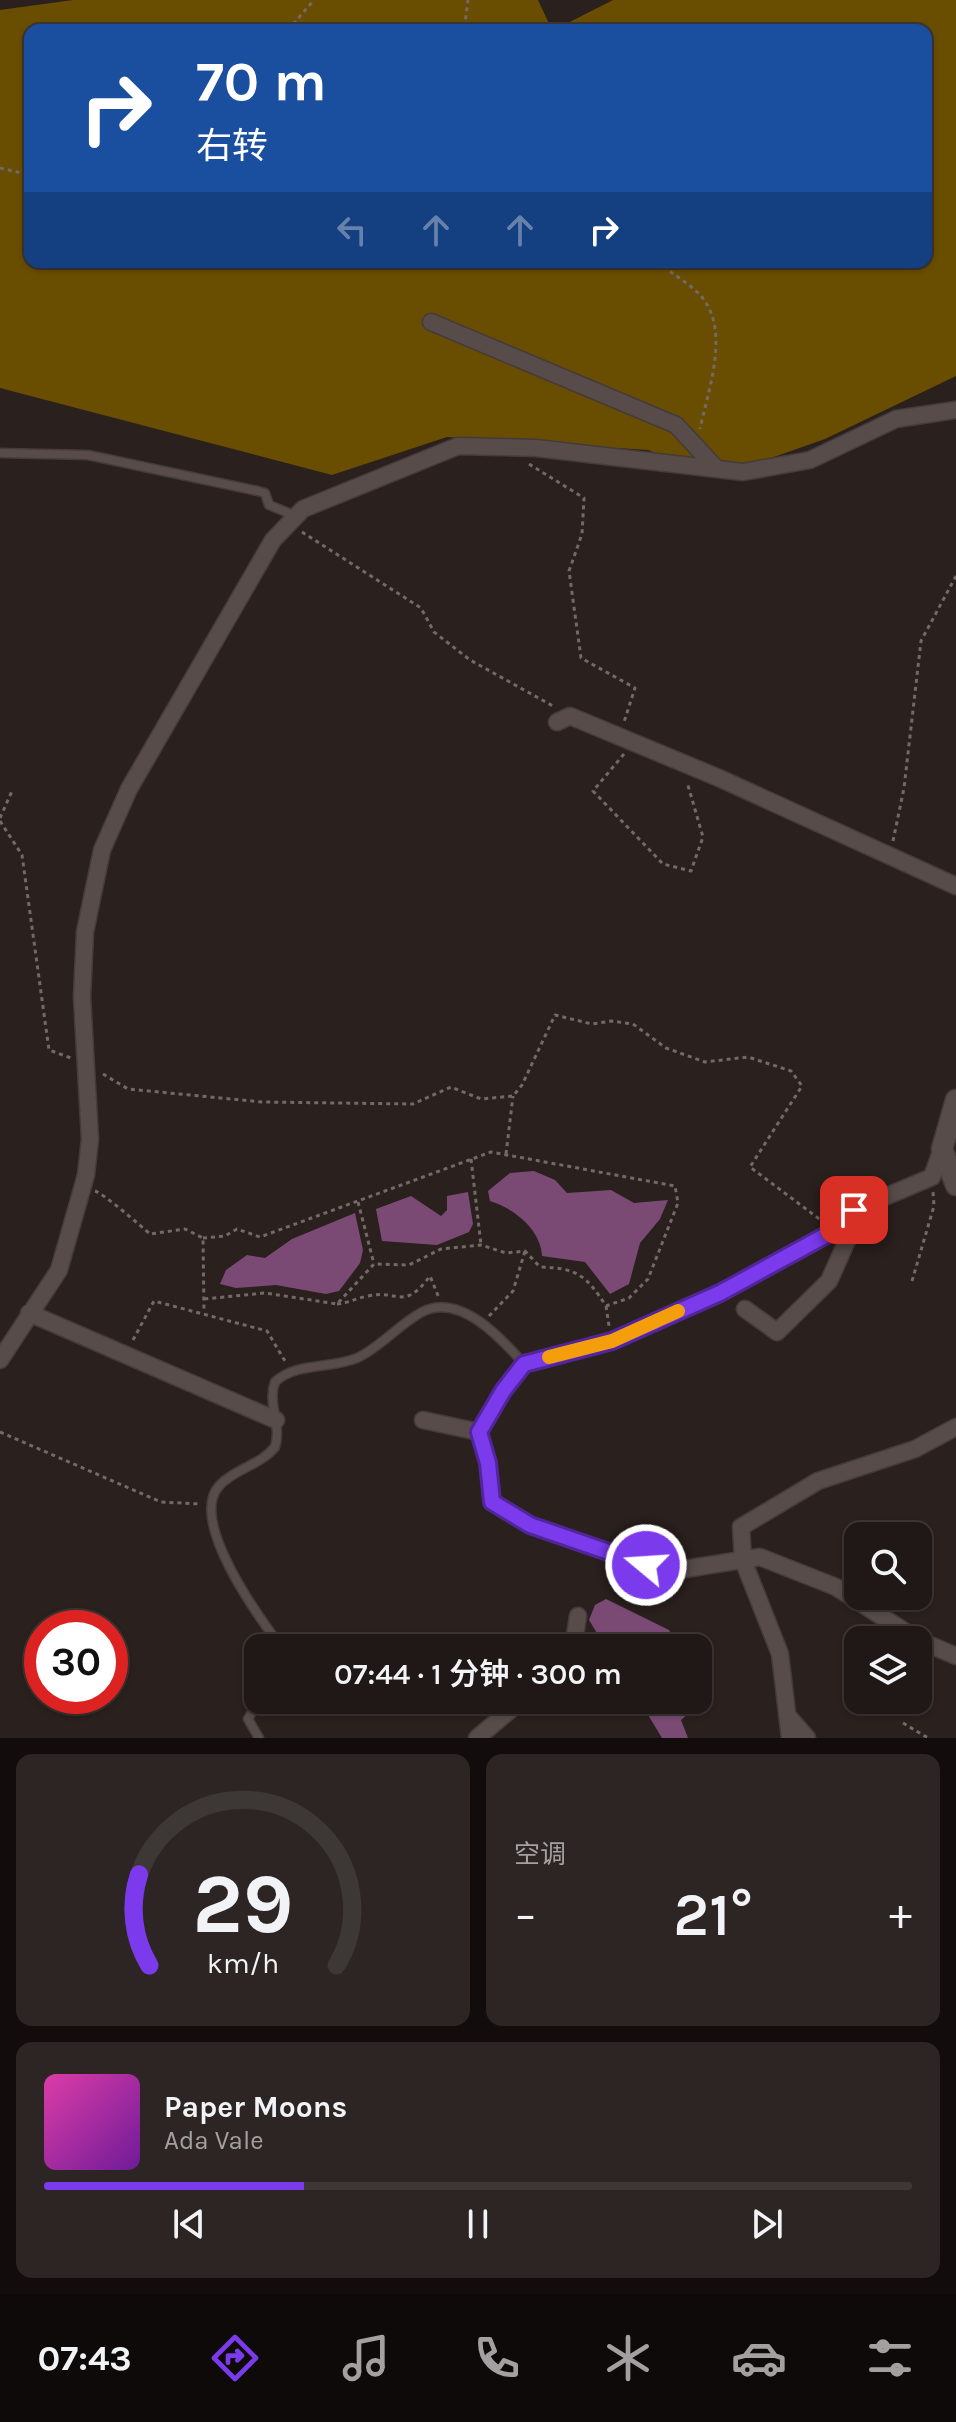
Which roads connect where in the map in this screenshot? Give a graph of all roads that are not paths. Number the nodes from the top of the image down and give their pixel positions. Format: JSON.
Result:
{"nodes":[{"id":1,"x":431,"y":322,"type":"dead end"},
{"id":2,"x":956,"y":410,"type":"edge"},
{"id":3,"x":0,"y":453,"type":"edge"},
{"id":4,"x":716,"y":468,"type":"junction"},
{"id":5,"x":293,"y":520,"type":"junction"},
{"id":6,"x":563,"y":719,"type":"road end"},
{"id":7,"x":956,"y":886,"type":"edge"},
{"id":8,"x":956,"y":1100,"type":"edge"},
{"id":9,"x":942,"y":1149,"type":"junction"},
{"id":10,"x":956,"y":1185,"type":"edge"},
{"id":11,"x":838,"y":1229,"type":"junction"},
{"id":12,"x":745,"y":1309,"type":"dead end"},
{"id":13,"x":29,"y":1313,"type":"junction"},
{"id":14,"x":0,"y":1360,"type":"edge"},
{"id":15,"x":524,"y":1364,"type":"junction"},
{"id":16,"x":276,"y":1420,"type":"junction"},
{"id":17,"x":423,"y":1420,"type":"dead end"},
{"id":18,"x":956,"y":1427,"type":"edge"},
{"id":19,"x":479,"y":1432,"type":"junction"},
{"id":20,"x":743,"y":1560,"type":"junction"},
{"id":21,"x":578,"y":1616,"type":"dead end"},
{"id":22,"x":896,"y":1626,"type":"edge"},
{"id":23,"x":272,"y":1634,"type":"edge"},
{"id":24,"x":575,"y":1634,"type":"edge"},
{"id":25,"x":932,"y":1646,"type":"edge"},
{"id":26,"x":956,"y":1656,"type":"edge"},
{"id":27,"x":251,"y":1714,"type":"edge"},
{"id":28,"x":505,"y":1714,"type":"edge"},
{"id":29,"x":787,"y":1715,"type":"junction"},
{"id":30,"x":259,"y":1738,"type":"edge"},
{"id":31,"x":477,"y":1738,"type":"edge"},
{"id":32,"x":790,"y":1738,"type":"edge"},
{"id":33,"x":807,"y":1738,"type":"edge"}],
"edges":[{"from":1,"to":4,"type":"street"},
{"from":2,"to":4,"type":"street"},
{"from":3,"to":5,"type":"lane"},
{"from":4,"to":5,"type":"street"},
{"from":5,"to":13,"type":"street"},
{"from":6,"to":7,"type":"street"},
{"from":8,"to":9,"type":"street"},
{"from":9,"to":10,"type":"street"},
{"from":9,"to":11,"type":"street"},
{"from":11,"to":12,"type":"street"},
{"from":11,"to":15,"type":"street"},
{"from":13,"to":14,"type":"street"},
{"from":13,"to":16,"type":"street"},
{"from":15,"to":16,"type":"lane"},
{"from":15,"to":19,"type":"street"},
{"from":16,"to":23,"type":"lane"},
{"from":17,"to":19,"type":"street"},
{"from":18,"to":20,"type":"street"},
{"from":19,"to":20,"type":"street"},
{"from":20,"to":22,"type":"street"},
{"from":20,"to":29,"type":"street"},
{"from":21,"to":24,"type":"street"},
{"from":25,"to":26,"type":"street"},
{"from":27,"to":30,"type":"lane"},
{"from":28,"to":31,"type":"street"},
{"from":29,"to":32,"type":"street"},
{"from":29,"to":33,"type":"street"}]}
